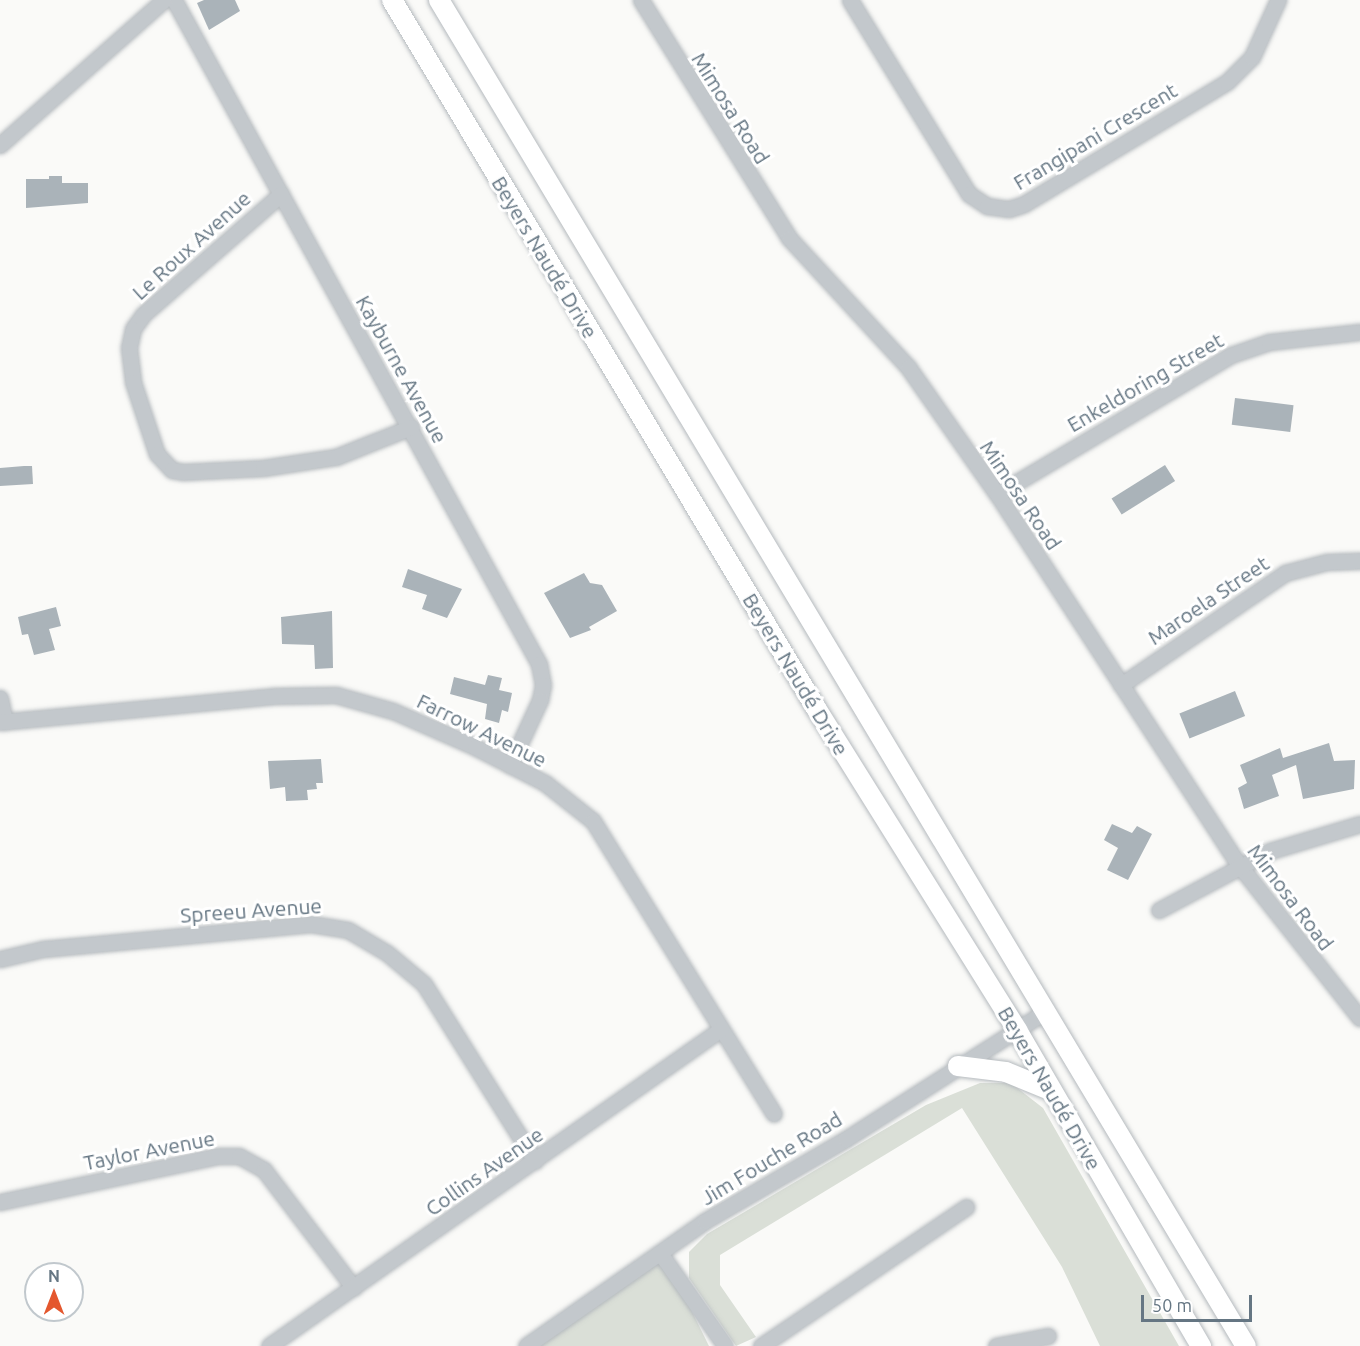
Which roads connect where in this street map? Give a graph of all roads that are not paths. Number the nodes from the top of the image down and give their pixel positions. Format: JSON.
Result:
{"nodes":[{"id":1,"x":164,"y":0,"type":"edge"},
{"id":2,"x":174,"y":0,"type":"edge"},
{"id":3,"x":392,"y":0,"type":"edge"},
{"id":4,"x":439,"y":0,"type":"edge"},
{"id":5,"x":641,"y":0,"type":"edge"},
{"id":6,"x":850,"y":0,"type":"edge"},
{"id":7,"x":1278,"y":0,"type":"edge"},
{"id":8,"x":0,"y":145,"type":"edge"},
{"id":9,"x":281,"y":194,"type":"junction"},
{"id":10,"x":1360,"y":332,"type":"edge"},
{"id":11,"x":411,"y":427,"type":"junction"},
{"id":12,"x":997,"y":494,"type":"junction"},
{"id":13,"x":1360,"y":561,"type":"edge"},
{"id":14,"x":1121,"y":685,"type":"junction"},
{"id":15,"x":0,"y":698,"type":"edge"},
{"id":16,"x":3,"y":721,"type":"edge"},
{"id":17,"x":510,"y":765,"type":"junction"},
{"id":18,"x":1360,"y":824,"type":"edge"},
{"id":19,"x":1239,"y":865,"type":"junction"},
{"id":20,"x":1159,"y":910,"type":"dead end"},
{"id":21,"x":0,"y":959,"type":"edge"},
{"id":22,"x":1043,"y":1013,"type":"junction"},
{"id":23,"x":1360,"y":1018,"type":"edge"},
{"id":24,"x":721,"y":1029,"type":"junction"},
{"id":25,"x":1017,"y":1030,"type":"junction"},
{"id":26,"x":958,"y":1066,"type":"junction"},
{"id":27,"x":1050,"y":1090,"type":"junction"},
{"id":28,"x":774,"y":1114,"type":"dead end"},
{"id":29,"x":536,"y":1161,"type":"junction"},
{"id":30,"x":0,"y":1202,"type":"edge"},
{"id":31,"x":966,"y":1207,"type":"dead end"},
{"id":32,"x":660,"y":1253,"type":"junction"},
{"id":33,"x":354,"y":1288,"type":"junction"},
{"id":34,"x":1048,"y":1336,"type":"dead end"},
{"id":35,"x":770,"y":1343,"type":"edge"},
{"id":36,"x":269,"y":1346,"type":"edge"},
{"id":37,"x":526,"y":1346,"type":"edge"},
{"id":38,"x":725,"y":1346,"type":"edge"},
{"id":39,"x":996,"y":1346,"type":"edge"},
{"id":40,"x":1201,"y":1346,"type":"edge"},
{"id":41,"x":1246,"y":1346,"type":"edge"}],
"edges":[{"from":1,"to":8,"type":"street"},
{"from":2,"to":9,"type":"street","name":"Kayburne Avenue"},
{"from":3,"to":25,"type":"main road","name":"Beyers Naudé Drive"},
{"from":4,"to":22,"type":"main road","name":"Beyers Naudé Drive"},
{"from":5,"to":12,"type":"street","name":"Mimosa Road"},
{"from":6,"to":7,"type":"street","name":"Frangipani Crescent"},
{"from":9,"to":11,"type":"street","name":"Kayburne Avenue"},
{"from":9,"to":11,"type":"street","name":"Le Roux Avenue"},
{"from":10,"to":12,"type":"street","name":"Enkeldoring Street"},
{"from":11,"to":17,"type":"street","name":"Kayburne Avenue"},
{"from":12,"to":14,"type":"street","name":"Mimosa Road"},
{"from":13,"to":14,"type":"street","name":"Maroela Street"},
{"from":14,"to":19,"type":"street","name":"Mimosa Road"},
{"from":15,"to":16,"type":"street"},
{"from":16,"to":17,"type":"street","name":"Farrow Avenue"},
{"from":17,"to":24,"type":"street","name":"Farrow Avenue"},
{"from":18,"to":19,"type":"street"},
{"from":19,"to":20,"type":"street"},
{"from":19,"to":23,"type":"street","name":"Mimosa Road"},
{"from":21,"to":29,"type":"street","name":"Spreeu Avenue"},
{"from":22,"to":25,"type":"street","name":"Jim Fouche Road"},
{"from":22,"to":41,"type":"main road","name":"Beyers Naudé Drive"},
{"from":24,"to":28,"type":"street","name":"Farrow Avenue"},
{"from":24,"to":29,"type":"street","name":"Collins Avenue"},
{"from":25,"to":26,"type":"street","name":"Jim Fouche Road"},
{"from":25,"to":27,"type":"main road","name":"Beyers Naudé Drive"},
{"from":26,"to":27,"type":"main road"},
{"from":26,"to":32,"type":"street","name":"Jim Fouche Road"},
{"from":27,"to":40,"type":"main road","name":"Beyers Naudé Drive"},
{"from":29,"to":33,"type":"street","name":"Collins Avenue"},
{"from":30,"to":33,"type":"street","name":"Taylor Avenue"},
{"from":31,"to":35,"type":"street"},
{"from":32,"to":37,"type":"street","name":"Jim Fouche Road"},
{"from":32,"to":38,"type":"street"},
{"from":33,"to":36,"type":"street","name":"Collins Avenue"},
{"from":34,"to":39,"type":"street"}]}
